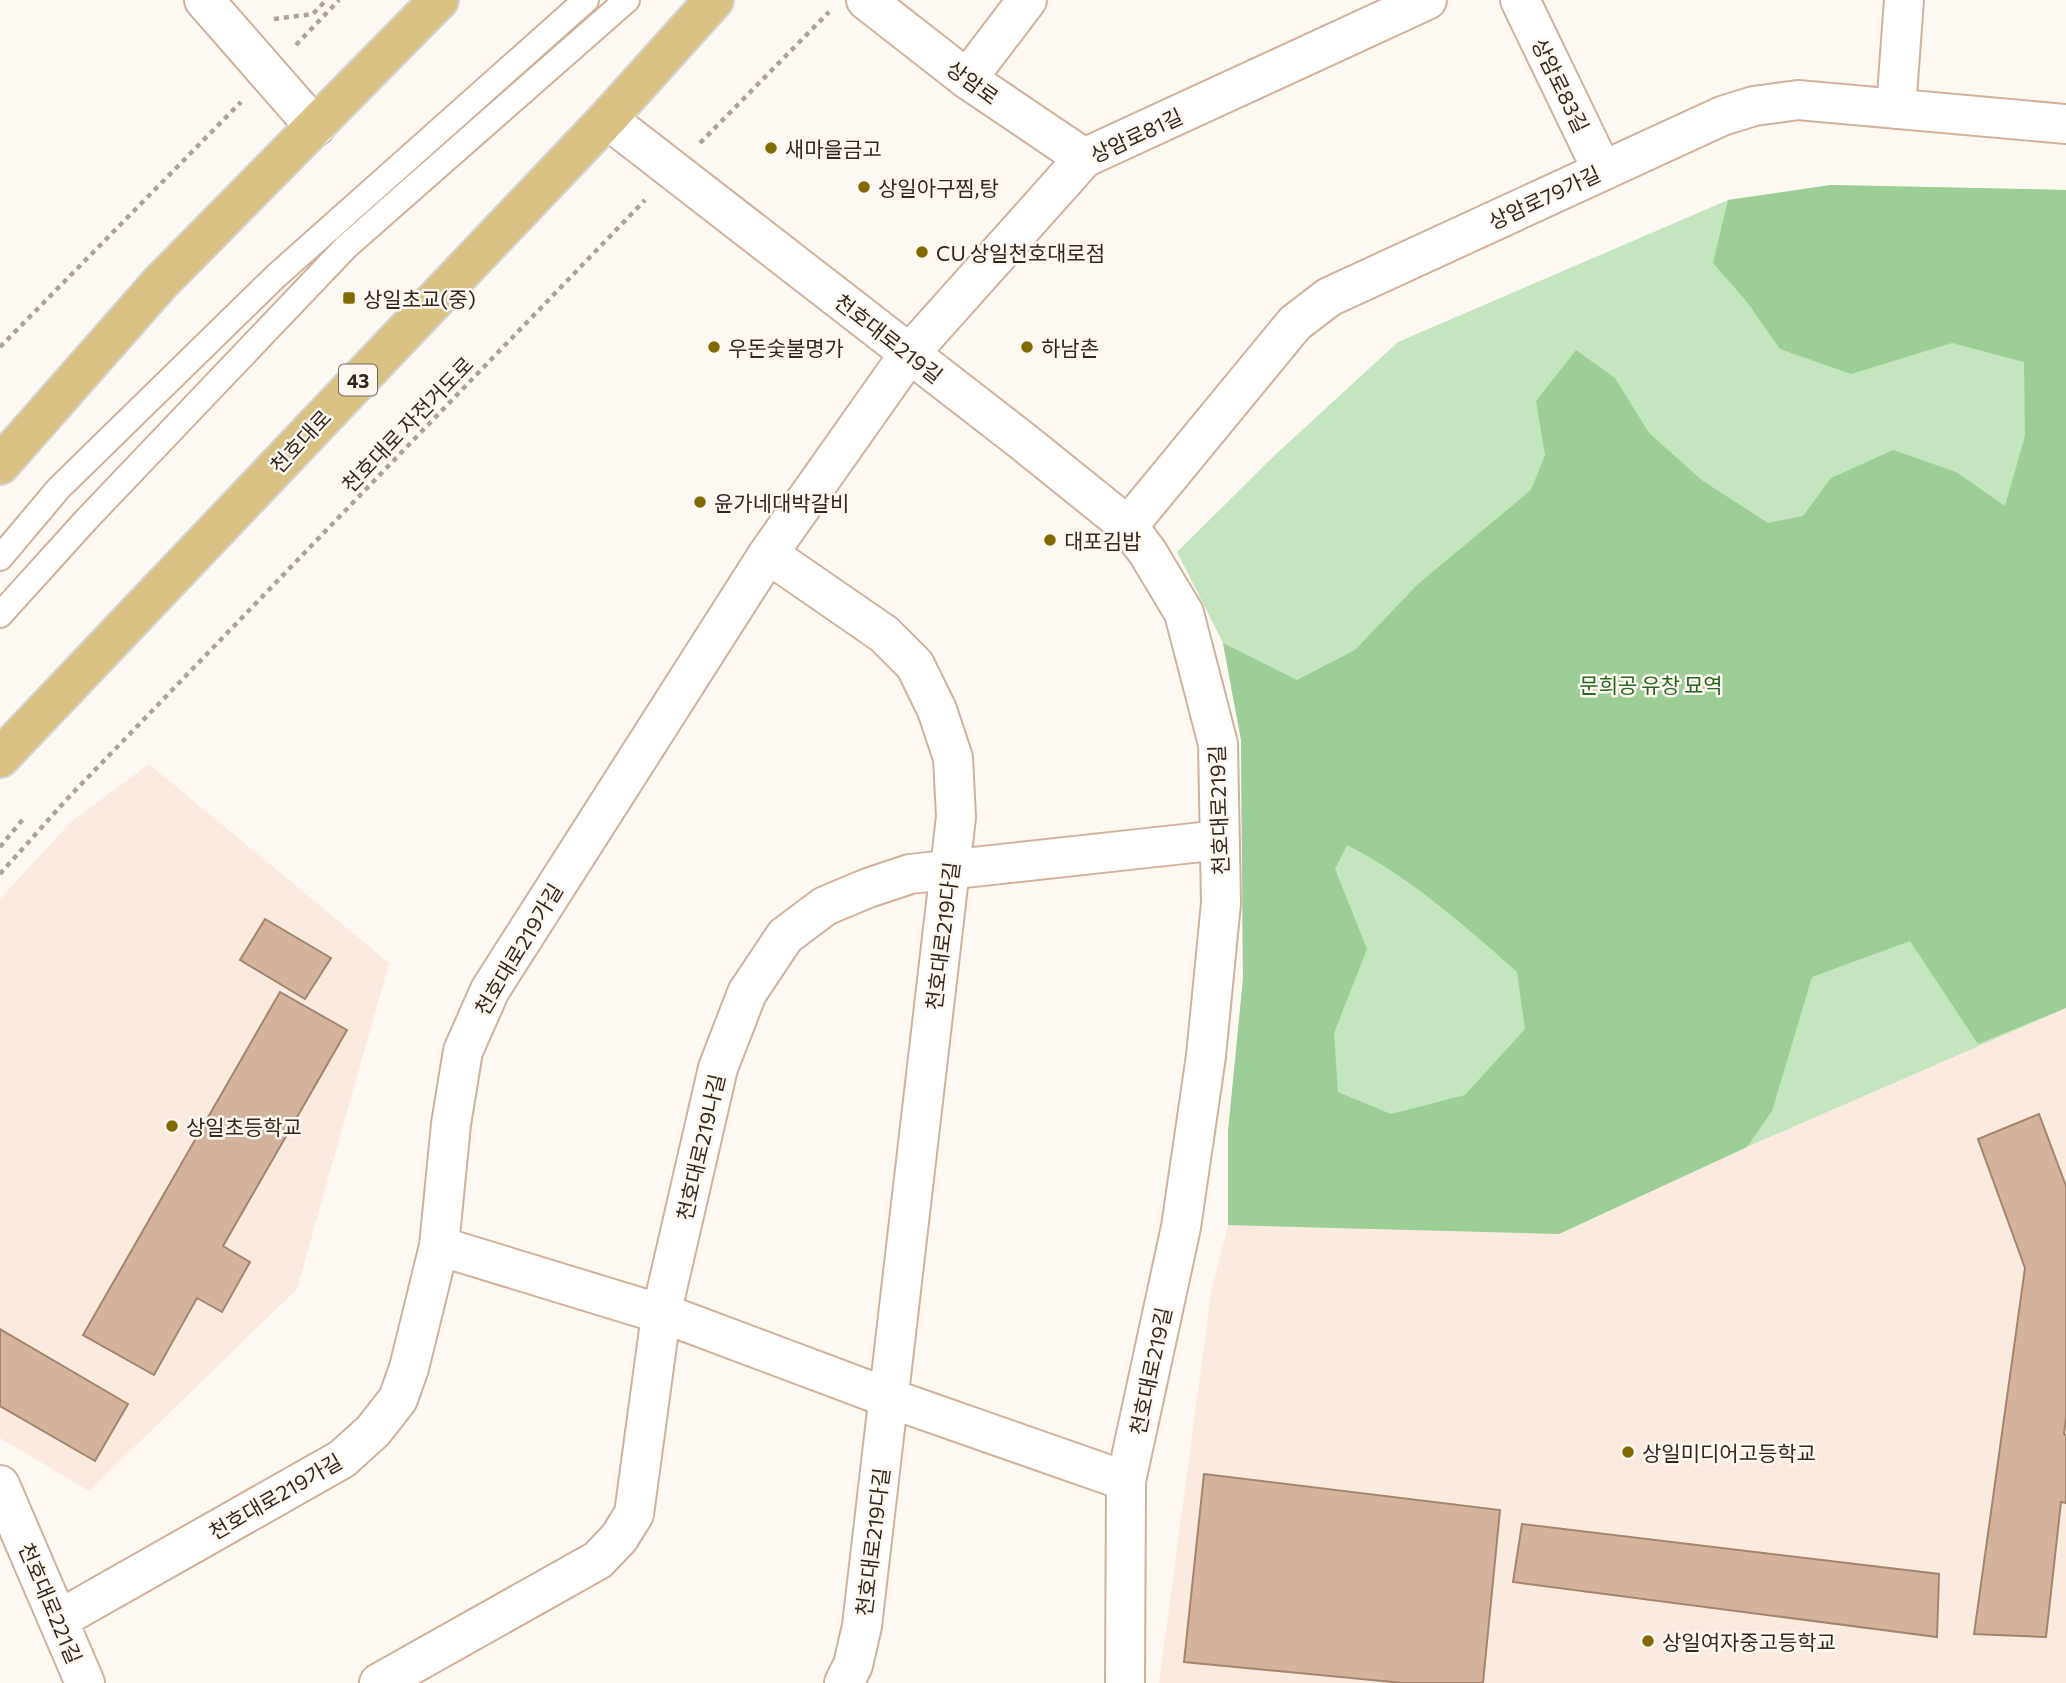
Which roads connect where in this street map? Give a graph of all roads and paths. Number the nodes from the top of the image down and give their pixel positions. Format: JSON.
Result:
{"nodes":[{"id":1,"x":204,"y":0,"type":"edge"},
{"id":2,"x":326,"y":0,"type":"edge"},
{"id":3,"x":339,"y":0,"type":"edge"},
{"id":4,"x":439,"y":0,"type":"edge"},
{"id":5,"x":586,"y":0,"type":"edge"},
{"id":6,"x":627,"y":0,"type":"edge"},
{"id":7,"x":714,"y":0,"type":"edge"},
{"id":8,"x":1027,"y":0,"type":"edge"},
{"id":9,"x":1427,"y":0,"type":"edge"},
{"id":10,"x":1520,"y":0,"type":"edge"},
{"id":11,"x":1904,"y":0,"type":"edge"},
{"id":12,"x":851,"y":3,"type":"edge"},
{"id":13,"x":273,"y":19,"type":"dead end"},
{"id":14,"x":268,"y":75,"type":"junction"},
{"id":15,"x":967,"y":79,"type":"junction"},
{"id":16,"x":1896,"y":109,"type":"junction"},
{"id":17,"x":607,"y":119,"type":"junction"},
{"id":18,"x":2066,"y":124,"type":"edge"},
{"id":19,"x":315,"y":127,"type":"junction"},
{"id":20,"x":1084,"y":158,"type":"junction"},
{"id":21,"x":1602,"y":170,"type":"junction"},
{"id":22,"x":673,"y":171,"type":"junction"},
{"id":23,"x":0,"y":347,"type":"edge"},
{"id":24,"x":909,"y":354,"type":"junction"},
{"id":25,"x":0,"y":466,"type":"edge"},
{"id":26,"x":1128,"y":526,"type":"junction"},
{"id":27,"x":768,"y":554,"type":"junction"},
{"id":28,"x":0,"y":558,"type":"edge"},
{"id":29,"x":0,"y":615,"type":"edge"},
{"id":30,"x":0,"y":758,"type":"edge"},
{"id":31,"x":24,"y":818,"type":"dead end"},
{"id":32,"x":1220,"y":840,"type":"junction"},
{"id":33,"x":0,"y":847,"type":"edge"},
{"id":34,"x":950,"y":868,"type":"junction"},
{"id":35,"x":0,"y":874,"type":"edge"},
{"id":36,"x":439,"y":1246,"type":"junction"},
{"id":37,"x":661,"y":1315,"type":"junction"},
{"id":38,"x":889,"y":1398,"type":"junction"},
{"id":39,"x":1126,"y":1481,"type":"junction"},
{"id":40,"x":0,"y":1485,"type":"edge"},
{"id":41,"x":58,"y":1620,"type":"junction"},
{"id":42,"x":85,"y":1683,"type":"edge"},
{"id":43,"x":379,"y":1683,"type":"edge"},
{"id":44,"x":844,"y":1683,"type":"edge"},
{"id":45,"x":1125,"y":1683,"type":"edge"}],
"edges":[{"from":1,"to":14,"type":"street"},
{"from":2,"to":13,"type":"path"},
{"from":3,"to":14,"type":"path"},
{"from":4,"to":19,"type":"main road"},
{"from":5,"to":28,"type":"lane"},
{"from":6,"to":29,"type":"lane"},
{"from":7,"to":17,"type":"main road","name":"천호대로","number":"43"},
{"from":8,"to":15,"type":"street"},
{"from":9,"to":20,"type":"street","name":"상암로81길"},
{"from":10,"to":21,"type":"street","name":"상암로83길"},
{"from":11,"to":16,"type":"street"},
{"from":12,"to":15,"type":"street","name":"상암로"},
{"from":12,"to":22,"type":"path","name":"천호대로 자전거도로"},
{"from":14,"to":19,"type":"street"},
{"from":14,"to":23,"type":"path"},
{"from":15,"to":20,"type":"street","name":"상암로"},
{"from":16,"to":18,"type":"street","name":"상암로79가길"},
{"from":16,"to":21,"type":"street","name":"상암로79가길"},
{"from":17,"to":22,"type":"street","name":"천호대로219길"},
{"from":17,"to":30,"type":"main road","name":"천호대로","number":"43"},
{"from":19,"to":25,"type":"main road"},
{"from":20,"to":24,"type":"street","name":"상암로81길"},
{"from":21,"to":26,"type":"street","name":"상암로79가길"},
{"from":22,"to":24,"type":"street","name":"천호대로219길"},
{"from":22,"to":35,"type":"path","name":"천호대로 자전거도로"},
{"from":24,"to":26,"type":"street","name":"천호대로219길"},
{"from":24,"to":27,"type":"street","name":"천호대로219가길"},
{"from":26,"to":32,"type":"street","name":"천호대로219길"},
{"from":27,"to":34,"type":"street","name":"천호대로219다길"},
{"from":27,"to":36,"type":"street","name":"천호대로219가길"},
{"from":31,"to":33,"type":"path"},
{"from":32,"to":34,"type":"street","name":"천호대로219나길"},
{"from":32,"to":39,"type":"street","name":"천호대로219길"},
{"from":34,"to":37,"type":"street","name":"천호대로219나길"},
{"from":34,"to":38,"type":"street","name":"천호대로219다길"},
{"from":36,"to":37,"type":"street"},
{"from":36,"to":41,"type":"street","name":"천호대로219가길"},
{"from":37,"to":38,"type":"street"},
{"from":37,"to":43,"type":"street","name":"천호대로219나길"},
{"from":38,"to":39,"type":"street"},
{"from":38,"to":44,"type":"street","name":"천호대로219다길"},
{"from":39,"to":45,"type":"street","name":"천호대로219길"},
{"from":40,"to":41,"type":"street","name":"천호대로221길"},
{"from":41,"to":42,"type":"street","name":"천호대로221길"}]}
